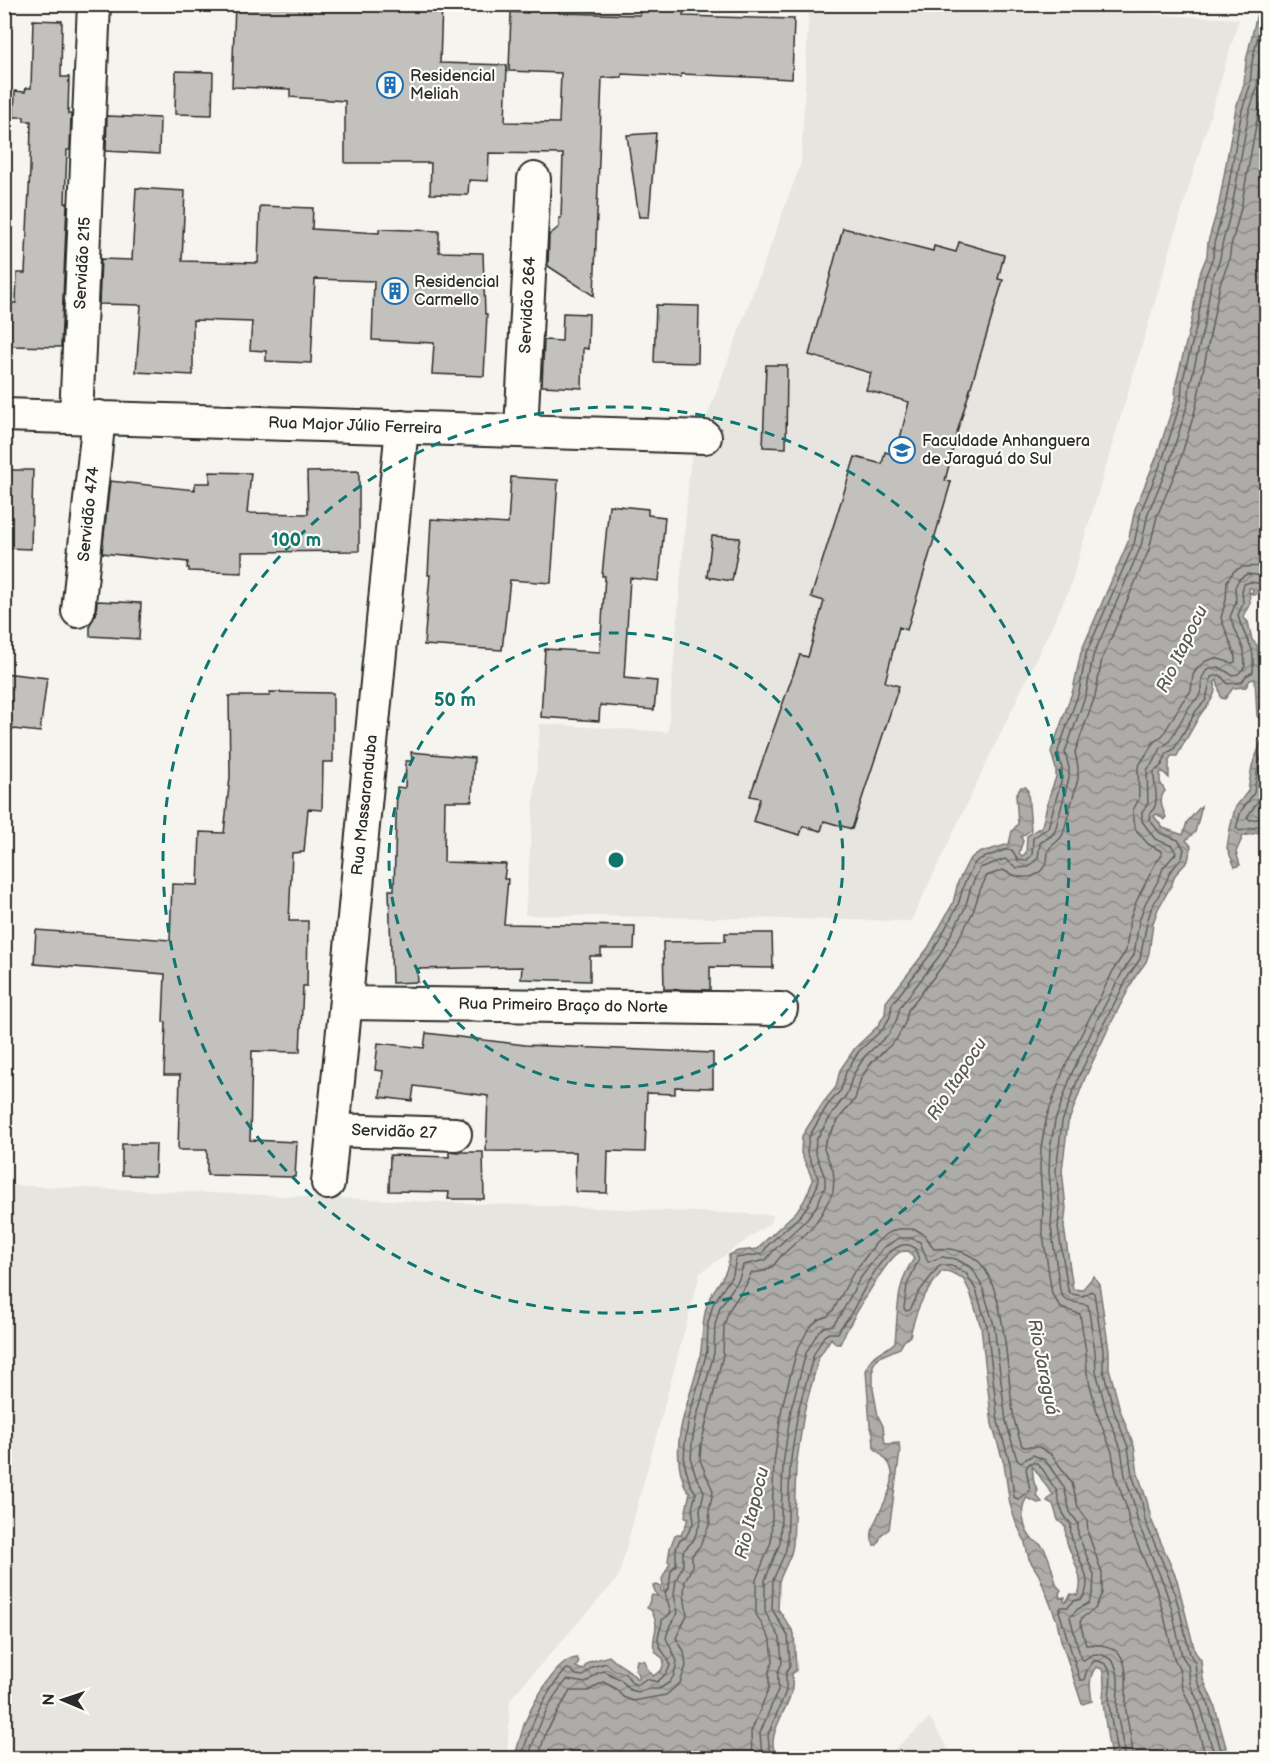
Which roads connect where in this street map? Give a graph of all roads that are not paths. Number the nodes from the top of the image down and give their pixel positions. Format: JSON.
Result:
{"nodes":[{"id":1,"x":94,"y":4,"type":"edge"},
{"id":2,"x":534,"y":179,"type":"dead end"},
{"id":3,"x":4,"y":415,"type":"edge"},
{"id":4,"x":88,"y":417,"type":"junction"},
{"id":5,"x":402,"y":427,"type":"junction"},
{"id":6,"x":521,"y":430,"type":"junction"},
{"id":7,"x":705,"y":437,"type":"dead end"},
{"id":8,"x":78,"y":611,"type":"dead end"},
{"id":9,"x":346,"y":1003,"type":"junction"},
{"id":10,"x":781,"y":1009,"type":"dead end"},
{"id":11,"x":333,"y":1130,"type":"junction"},
{"id":12,"x":455,"y":1134,"type":"dead end"},
{"id":13,"x":328,"y":1183,"type":"dead end"}],
"edges":[{"from":1,"to":4,"type":"street","name":"Servidão 215"},
{"from":2,"to":6,"type":"street","name":"Servidão 264"},
{"from":3,"to":4,"type":"street","name":"Rua Major Júlio Ferreira"},
{"from":4,"to":5,"type":"street","name":"Rua Major Júlio Ferreira"},
{"from":4,"to":8,"type":"street","name":"Servidão 474"},
{"from":5,"to":6,"type":"street","name":"Rua Major Júlio Ferreira"},
{"from":5,"to":9,"type":"street","name":"Rua Massaranduba"},
{"from":6,"to":7,"type":"street","name":"Rua Major Júlio Ferreira"},
{"from":9,"to":10,"type":"street","name":"Rua Primeiro Braço do Norte"},
{"from":9,"to":11,"type":"street","name":"Rua Massaranduba"},
{"from":11,"to":12,"type":"street","name":"Servidão 27"},
{"from":11,"to":13,"type":"street","name":"Rua Massaranduba"}]}
